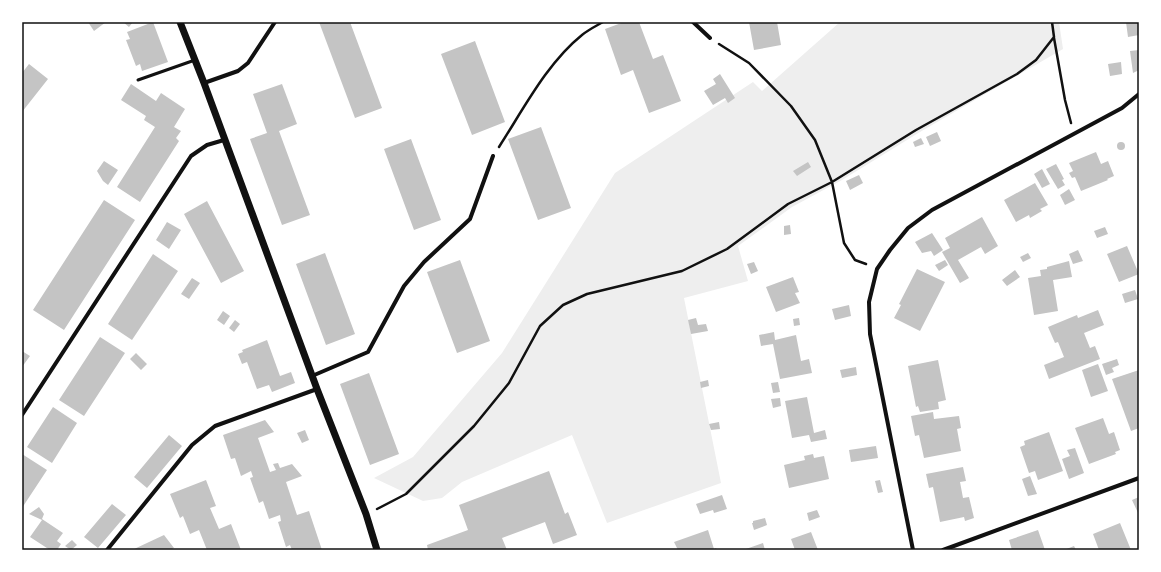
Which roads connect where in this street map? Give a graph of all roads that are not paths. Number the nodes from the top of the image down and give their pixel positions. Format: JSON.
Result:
{"nodes":[{"id":1,"x":180,"y":22,"type":"edge"},
{"id":2,"x":275,"y":22,"type":"edge"},
{"id":3,"x":693,"y":22,"type":"edge"},
{"id":4,"x":710,"y":38,"type":"road end"},
{"id":5,"x":195,"y":60,"type":"junction"},
{"id":6,"x":138,"y":80,"type":"dead end"},
{"id":7,"x":204,"y":83,"type":"junction"},
{"id":8,"x":1139,"y":94,"type":"edge"},
{"id":9,"x":224,"y":140,"type":"junction"},
{"id":10,"x":493,"y":156,"type":"road end"},
{"id":11,"x":312,"y":376,"type":"junction"},
{"id":12,"x":317,"y":390,"type":"junction"},
{"id":13,"x":22,"y":415,"type":"edge"},
{"id":14,"x":1139,"y":478,"type":"edge"},
{"id":15,"x":107,"y":550,"type":"edge"},
{"id":16,"x":376,"y":550,"type":"edge"},
{"id":17,"x":913,"y":550,"type":"edge"},
{"id":18,"x":943,"y":550,"type":"edge"}],
"edges":[{"from":1,"to":5,"type":"street"},
{"from":2,"to":7,"type":"street"},
{"from":3,"to":4,"type":"street"},
{"from":5,"to":6,"type":"lane"},
{"from":5,"to":7,"type":"street"},
{"from":7,"to":9,"type":"street"},
{"from":8,"to":17,"type":"street"},
{"from":9,"to":11,"type":"street"},
{"from":9,"to":13,"type":"street"},
{"from":10,"to":11,"type":"street"},
{"from":11,"to":12,"type":"street"},
{"from":12,"to":15,"type":"street"},
{"from":12,"to":16,"type":"street"},
{"from":14,"to":18,"type":"street"}]}
